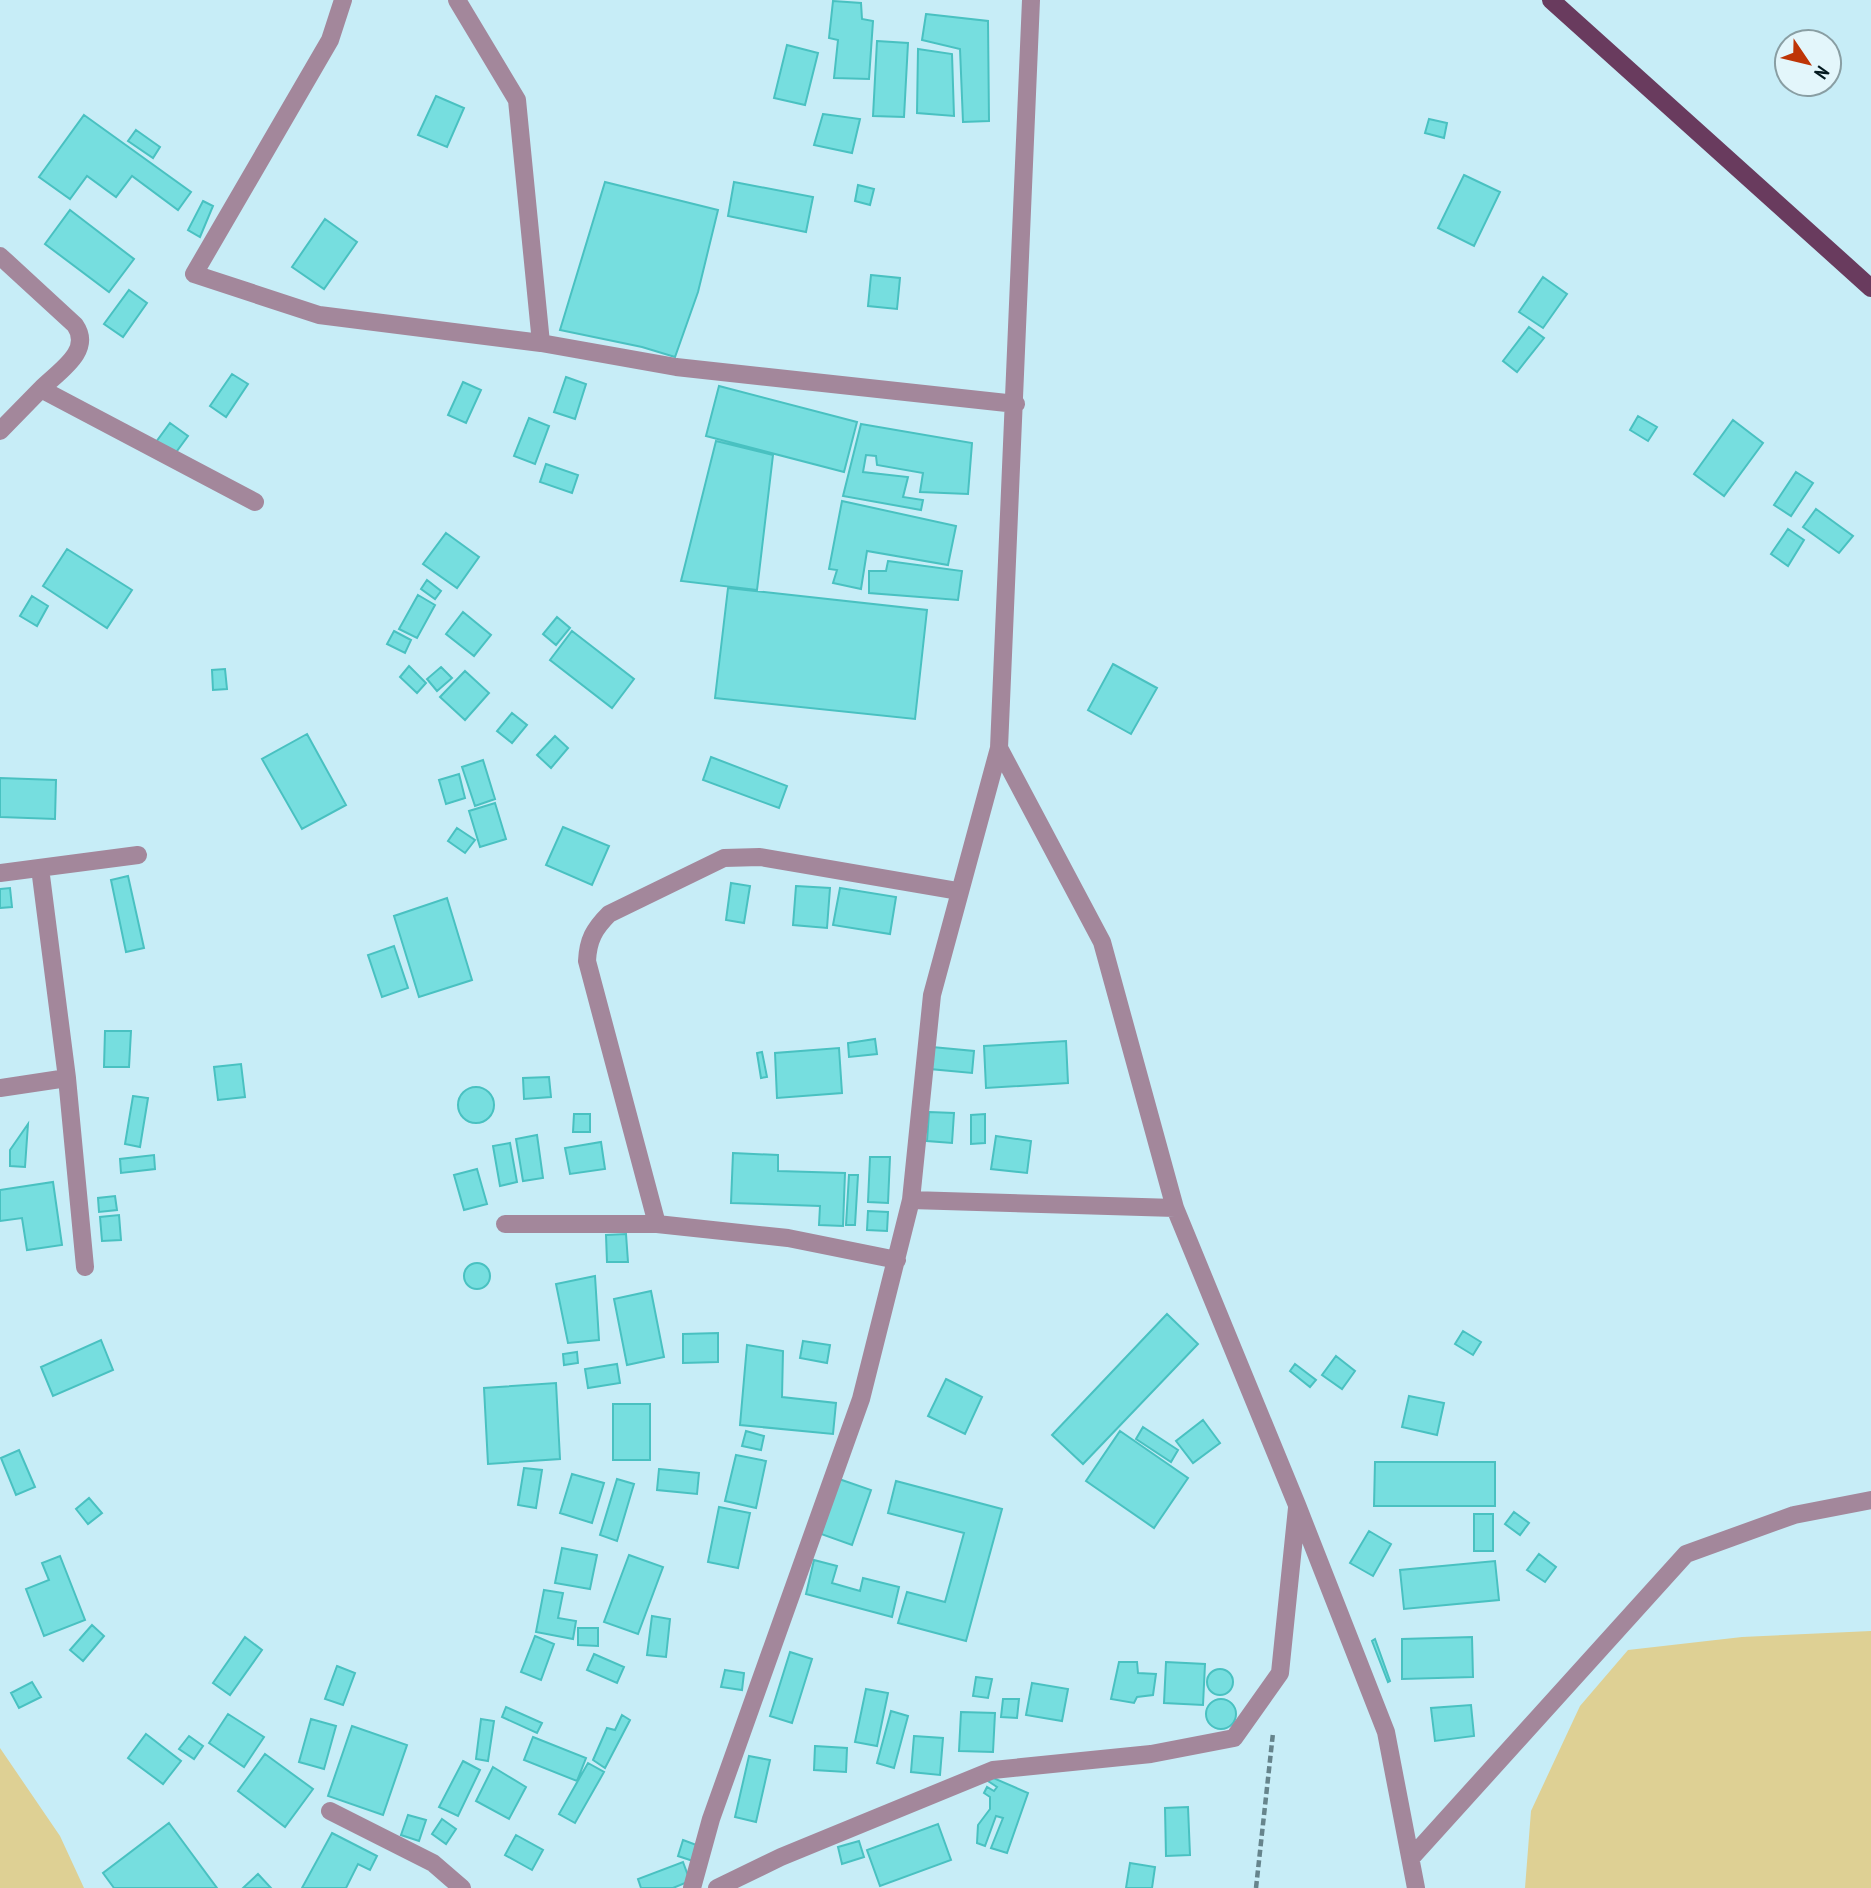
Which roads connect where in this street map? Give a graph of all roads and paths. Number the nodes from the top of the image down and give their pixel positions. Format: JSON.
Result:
{"nodes":[{"id":1,"x":343,"y":0,"type":"edge"},
{"id":2,"x":457,"y":0,"type":"edge"},
{"id":3,"x":1031,"y":0,"type":"edge"},
{"id":4,"x":1551,"y":0,"type":"edge"},
{"id":5,"x":0,"y":256,"type":"edge"},
{"id":6,"x":1871,"y":288,"type":"edge"},
{"id":7,"x":541,"y":343,"type":"junction"},
{"id":8,"x":41,"y":389,"type":"junction"},
{"id":9,"x":1016,"y":404,"type":"junction"},
{"id":10,"x":0,"y":431,"type":"edge"},
{"id":11,"x":255,"y":502,"type":"dead end"},
{"id":12,"x":999,"y":748,"type":"junction"},
{"id":13,"x":138,"y":855,"type":"dead end"},
{"id":14,"x":40,"y":868,"type":"junction"},
{"id":15,"x":0,"y":873,"type":"edge"},
{"id":16,"x":958,"y":891,"type":"junction"},
{"id":17,"x":67,"y":1078,"type":"junction"},
{"id":18,"x":0,"y":1088,"type":"edge"},
{"id":19,"x":911,"y":1200,"type":"junction"},
{"id":20,"x":1175,"y":1208,"type":"junction"},
{"id":21,"x":505,"y":1224,"type":"dead end"},
{"id":22,"x":657,"y":1224,"type":"junction"},
{"id":23,"x":897,"y":1260,"type":"junction"},
{"id":24,"x":85,"y":1266,"type":"dead end"},
{"id":25,"x":1871,"y":1500,"type":"edge"},
{"id":26,"x":1297,"y":1505,"type":"junction"},
{"id":27,"x":1274,"y":1727,"type":"dead end"},
{"id":28,"x":330,"y":1811,"type":"dead end"},
{"id":29,"x":1410,"y":1858,"type":"junction"},
{"id":30,"x":462,"y":1888,"type":"edge"},
{"id":31,"x":692,"y":1888,"type":"edge"},
{"id":32,"x":717,"y":1888,"type":"edge"},
{"id":33,"x":1256,"y":1888,"type":"edge"},
{"id":34,"x":1416,"y":1888,"type":"edge"}],
"edges":[{"from":1,"to":7,"type":"street"},
{"from":2,"to":7,"type":"street"},
{"from":3,"to":9,"type":"street"},
{"from":4,"to":6,"type":"main road"},
{"from":5,"to":8,"type":"street"},
{"from":7,"to":9,"type":"street"},
{"from":8,"to":10,"type":"street"},
{"from":8,"to":11,"type":"street"},
{"from":9,"to":12,"type":"street"},
{"from":12,"to":16,"type":"street"},
{"from":12,"to":20,"type":"street"},
{"from":13,"to":14,"type":"street"},
{"from":14,"to":15,"type":"street"},
{"from":14,"to":17,"type":"street"},
{"from":16,"to":19,"type":"street"},
{"from":16,"to":22,"type":"street"},
{"from":17,"to":18,"type":"street"},
{"from":17,"to":24,"type":"street"},
{"from":19,"to":20,"type":"street"},
{"from":19,"to":23,"type":"street"},
{"from":20,"to":26,"type":"street"},
{"from":21,"to":22,"type":"street"},
{"from":22,"to":23,"type":"street"},
{"from":23,"to":31,"type":"street"},
{"from":25,"to":29,"type":"street"},
{"from":26,"to":29,"type":"street"},
{"from":26,"to":32,"type":"street"},
{"from":27,"to":33,"type":"path"},
{"from":28,"to":30,"type":"street"},
{"from":29,"to":34,"type":"street"}]}
